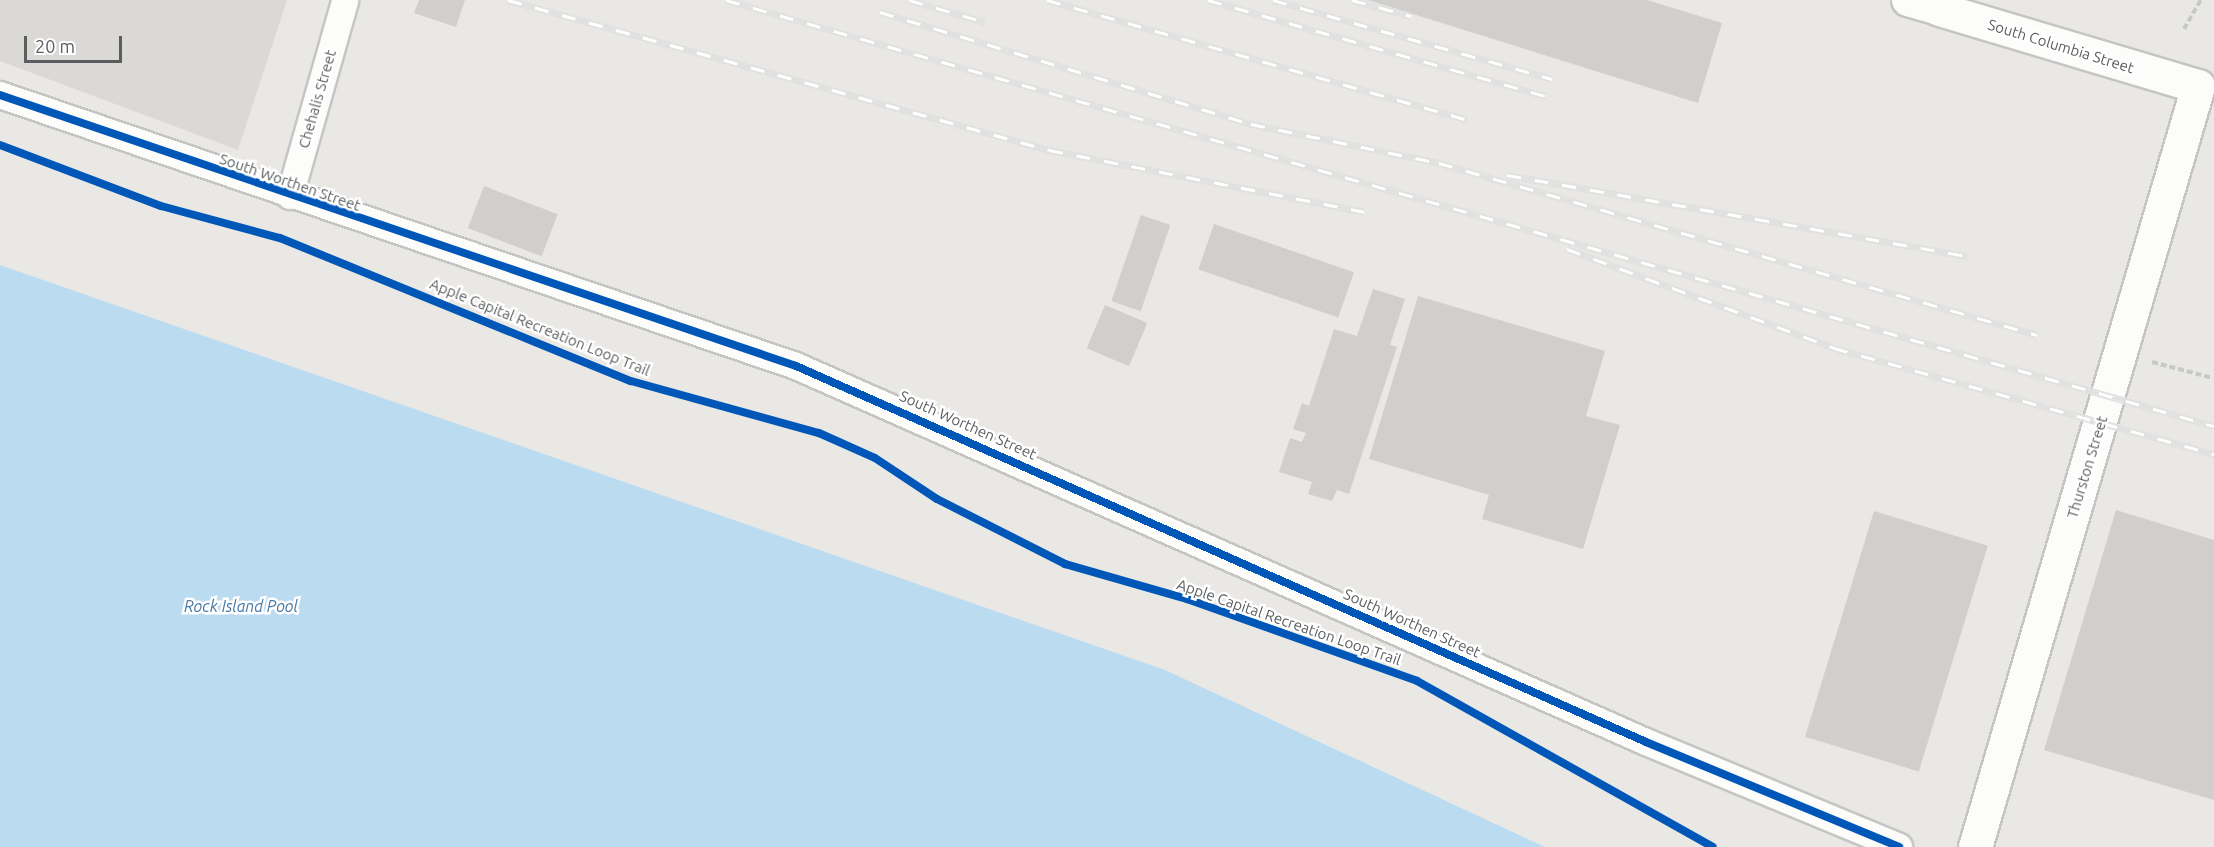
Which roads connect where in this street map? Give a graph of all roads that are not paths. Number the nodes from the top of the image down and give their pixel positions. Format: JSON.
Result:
{"nodes":[{"id":1,"x":1908,"y":0,"type":"edge"},
{"id":2,"x":345,"y":1,"type":"edge"},
{"id":3,"x":1941,"y":5,"type":"edge"},
{"id":4,"x":2206,"y":88,"type":"edge"},
{"id":5,"x":0,"y":95,"type":"edge"},
{"id":6,"x":290,"y":196,"type":"junction"},
{"id":7,"x":1899,"y":847,"type":"edge"},
{"id":8,"x":1975,"y":847,"type":"edge"}],
"edges":[{"from":1,"to":3,"type":"street","name":"South Columbia Street"},
{"from":2,"to":6,"type":"street","name":"Chehalis Street"},
{"from":3,"to":4,"type":"main road","name":"South Columbia Street"},
{"from":4,"to":8,"type":"main road","name":"Thurston Street"},
{"from":5,"to":6,"type":"street","name":"South Worthen Street"},
{"from":6,"to":7,"type":"street","name":"South Worthen Street"}]}
